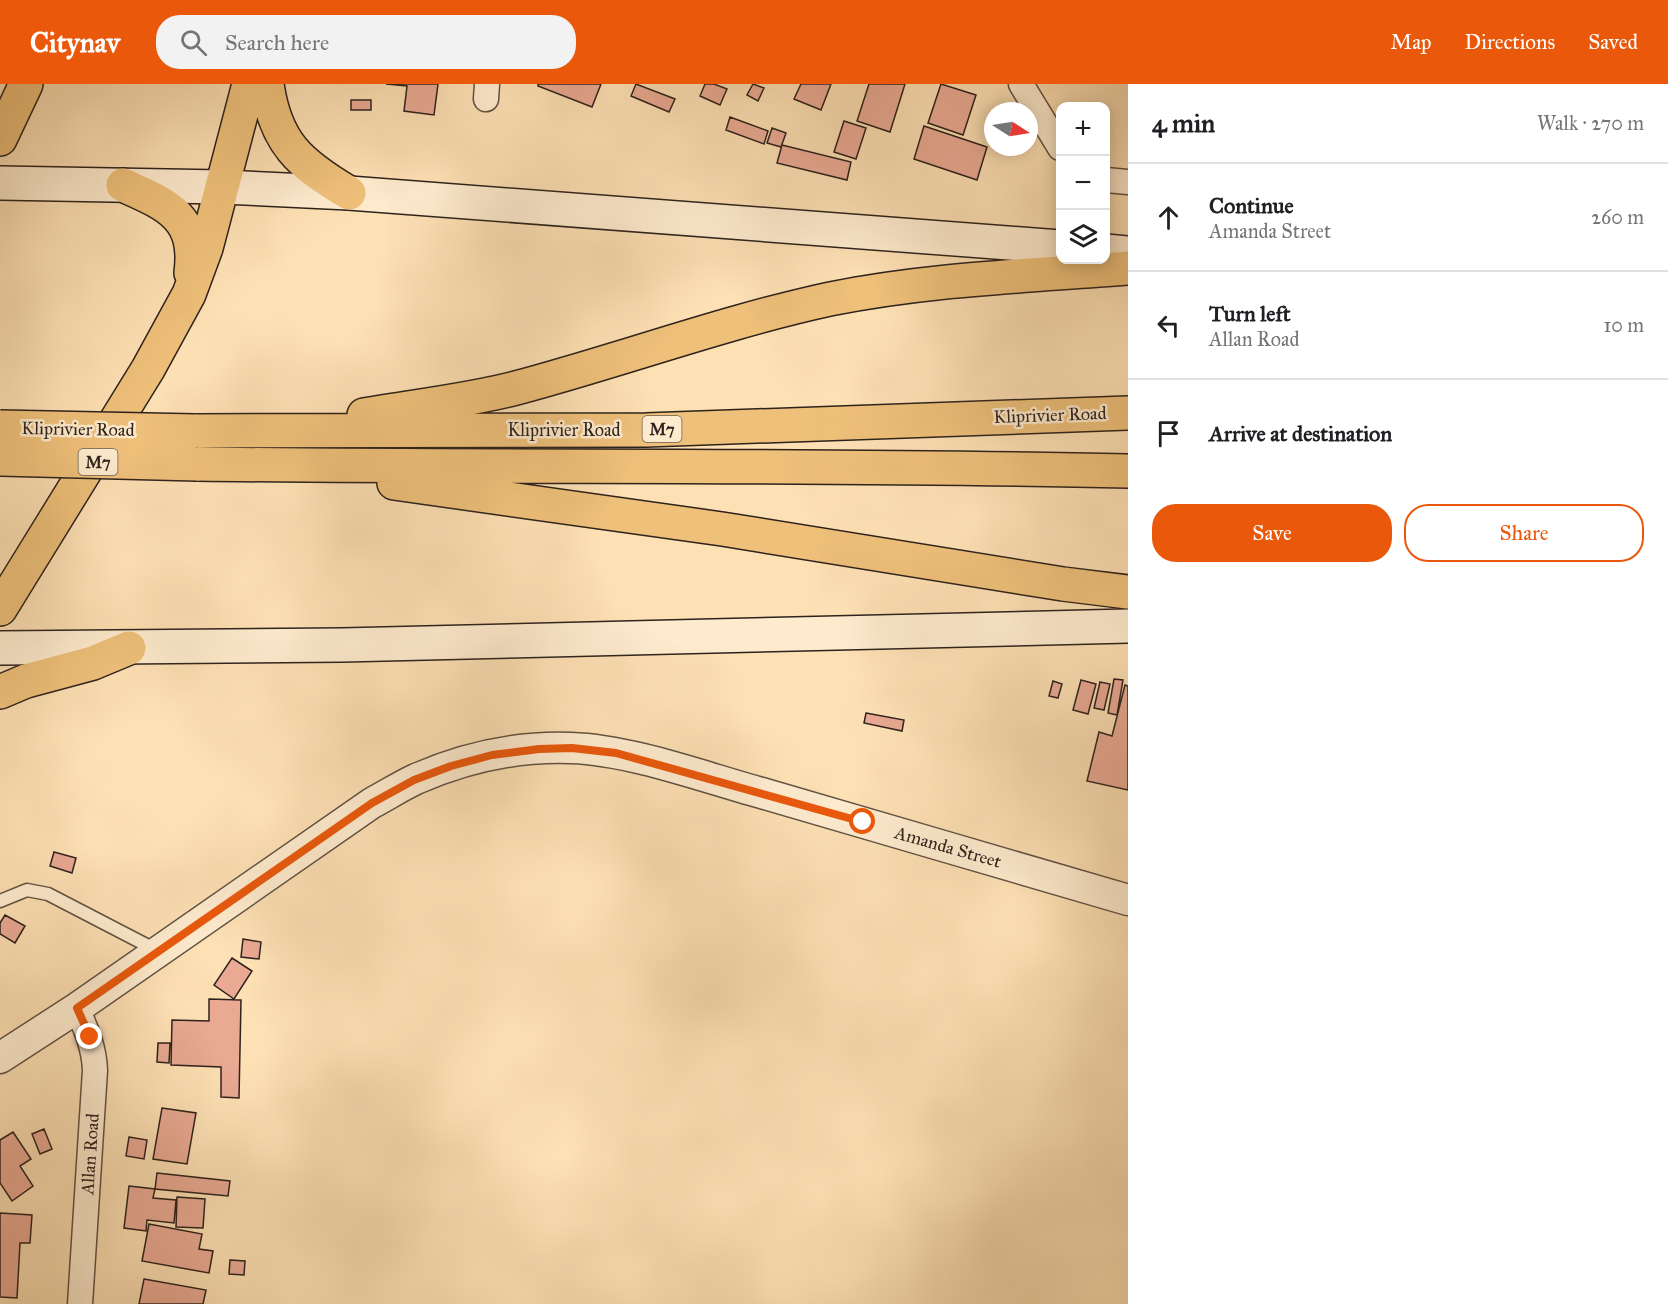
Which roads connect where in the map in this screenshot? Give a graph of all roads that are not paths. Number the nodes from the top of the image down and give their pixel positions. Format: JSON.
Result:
{"nodes":[{"id":1,"x":26,"y":84,"type":"edge"},
{"id":2,"x":249,"y":84,"type":"edge"},
{"id":3,"x":267,"y":84,"type":"edge"},
{"id":4,"x":1021,"y":84,"type":"edge"},
{"id":5,"x":0,"y":140,"type":"edge"},
{"id":6,"x":1056,"y":141,"type":"edge"},
{"id":7,"x":1110,"y":180,"type":"edge"},
{"id":8,"x":1128,"y":182,"type":"edge"},
{"id":9,"x":0,"y":183,"type":"edge"},
{"id":10,"x":123,"y":185,"type":"junction"},
{"id":11,"x":223,"y":187,"type":"junction"},
{"id":12,"x":349,"y":193,"type":"junction"},
{"id":13,"x":1056,"y":247,"type":"edge"},
{"id":14,"x":1110,"y":251,"type":"edge"},
{"id":15,"x":1128,"y":253,"type":"edge"},
{"id":16,"x":1128,"y":268,"type":"edge"},
{"id":17,"x":189,"y":294,"type":"junction"},
{"id":18,"x":1128,"y":413,"type":"edge"},
{"id":19,"x":0,"y":427,"type":"edge"},
{"id":20,"x":293,"y":431,"type":"junction"},
{"id":21,"x":0,"y":459,"type":"edge"},
{"id":22,"x":286,"y":465,"type":"junction"},
{"id":23,"x":1128,"y":471,"type":"edge"},
{"id":24,"x":1128,"y":592,"type":"edge"},
{"id":25,"x":0,"y":609,"type":"edge"},
{"id":26,"x":1128,"y":627,"type":"edge"},
{"id":27,"x":0,"y":648,"type":"edge"},
{"id":28,"x":129,"y":648,"type":"junction"},
{"id":29,"x":0,"y":692,"type":"edge"},
{"id":30,"x":1128,"y":900,"type":"edge"},
{"id":31,"x":0,"y":901,"type":"edge"},
{"id":32,"x":159,"y":951,"type":"junction"},
{"id":33,"x":77,"y":1008,"type":"junction"},
{"id":34,"x":0,"y":1058,"type":"edge"},
{"id":35,"x":80,"y":1304,"type":"edge"}],
"edges":[{"from":1,"to":5,"type":"main road"},
{"from":2,"to":11,"type":"main road"},
{"from":3,"to":12,"type":"main road"},
{"from":4,"to":6,"type":"street"},
{"from":7,"to":8,"type":"street"},
{"from":9,"to":10,"type":"main road"},
{"from":10,"to":11,"type":"main road"},
{"from":10,"to":17,"type":"main road"},
{"from":11,"to":12,"type":"main road"},
{"from":11,"to":17,"type":"main road"},
{"from":12,"to":13,"type":"main road"},
{"from":14,"to":15,"type":"main road"},
{"from":16,"to":20,"type":"main road"},
{"from":17,"to":25,"type":"main road"},
{"from":18,"to":20,"type":"main road","name":"Kliprivier Road","number":"M7"},
{"from":19,"to":20,"type":"main road","name":"Kliprivier Road","number":"M7","bridge":true},
{"from":21,"to":22,"type":"main road","name":"Kliprivier Road","number":"M7","bridge":true},
{"from":22,"to":23,"type":"main road","name":"Kliprivier Road","number":"M7"},
{"from":22,"to":24,"type":"main road"},
{"from":26,"to":28,"type":"main road"},
{"from":27,"to":28,"type":"main road"},
{"from":28,"to":29,"type":"main road"},
{"from":30,"to":32,"type":"street","name":"Amanda Street"},
{"from":31,"to":32,"type":"lane"},
{"from":32,"to":33,"type":"street","name":"Amanda Street"},
{"from":33,"to":34,"type":"street","name":"Amanda Street"},
{"from":33,"to":35,"type":"street","name":"Allan Road"}]}
